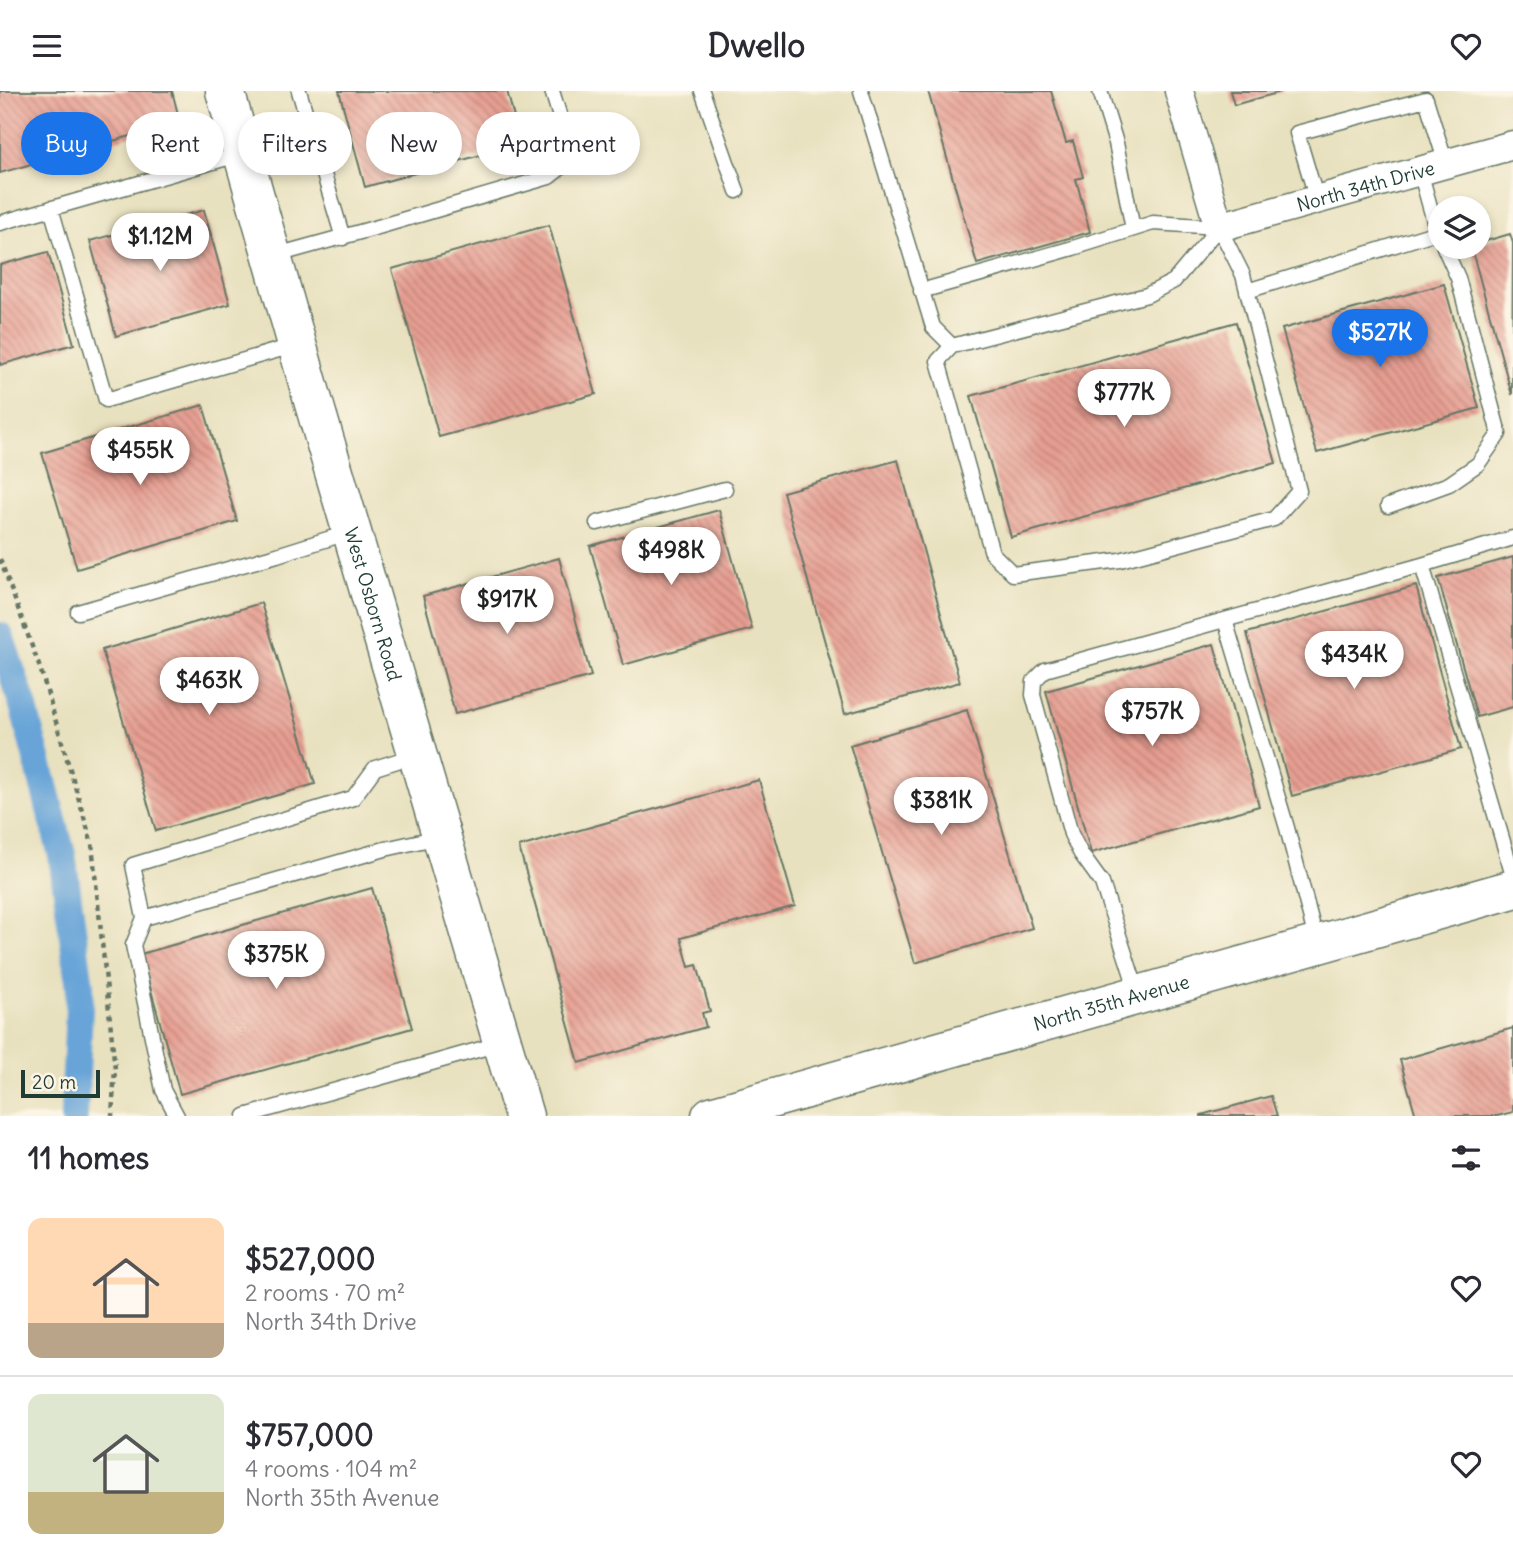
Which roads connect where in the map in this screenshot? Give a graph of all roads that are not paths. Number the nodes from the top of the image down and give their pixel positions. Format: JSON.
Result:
{"nodes":[{"id":1,"x":225,"y":91,"type":"edge"},
{"id":2,"x":299,"y":91,"type":"edge"},
{"id":3,"x":552,"y":91,"type":"edge"},
{"id":4,"x":702,"y":91,"type":"edge"},
{"id":5,"x":861,"y":91,"type":"edge"},
{"id":6,"x":1100,"y":91,"type":"edge"},
{"id":7,"x":1180,"y":91,"type":"edge"},
{"id":8,"x":1426,"y":95,"type":"edge"},
{"id":9,"x":238,"y":138,"type":"edge"},
{"id":10,"x":1513,"y":145,"type":"edge"},
{"id":11,"x":238,"y":154,"type":"edge"},
{"id":12,"x":1433,"y":167,"type":"junction"},
{"id":13,"x":248,"y":175,"type":"edge"},
{"id":14,"x":737,"y":191,"type":"dead end"},
{"id":15,"x":1436,"y":196,"type":"edge"},
{"id":16,"x":1317,"y":199,"type":"junction"},
{"id":17,"x":51,"y":208,"type":"junction"},
{"id":18,"x":0,"y":223,"type":"edge"},
{"id":19,"x":1219,"y":227,"type":"junction"},
{"id":20,"x":1133,"y":229,"type":"junction"},
{"id":21,"x":342,"y":238,"type":"junction"},
{"id":22,"x":1428,"y":238,"type":"edge"},
{"id":23,"x":272,"y":256,"type":"junction"},
{"id":24,"x":1449,"y":259,"type":"edge"},
{"id":25,"x":921,"y":291,"type":"junction"},
{"id":26,"x":1247,"y":291,"type":"junction"},
{"id":27,"x":297,"y":345,"type":"junction"},
{"id":28,"x":951,"y":346,"type":"junction"},
{"id":29,"x":725,"y":489,"type":"dead end"},
{"id":30,"x":1388,"y":506,"type":"dead end"},
{"id":31,"x":597,"y":523,"type":"dead end"},
{"id":32,"x":351,"y":531,"type":"junction"},
{"id":33,"x":1513,"y":538,"type":"edge"},
{"id":34,"x":1422,"y":565,"type":"junction"},
{"id":35,"x":78,"y":612,"type":"dead end"},
{"id":36,"x":1225,"y":620,"type":"junction"},
{"id":37,"x":417,"y":755,"type":"junction"},
{"id":38,"x":441,"y":836,"type":"junction"},
{"id":39,"x":1513,"y":876,"type":"edge"},
{"id":40,"x":1513,"y":889,"type":"edge"},
{"id":41,"x":144,"y":918,"type":"junction"},
{"id":42,"x":1317,"y":945,"type":"junction"},
{"id":43,"x":1139,"y":995,"type":"junction"},
{"id":44,"x":502,"y":1043,"type":"junction"},
{"id":45,"x":177,"y":1116,"type":"edge"},
{"id":46,"x":245,"y":1116,"type":"edge"},
{"id":47,"x":524,"y":1116,"type":"edge"},
{"id":48,"x":711,"y":1116,"type":"edge"}],
"edges":[{"from":1,"to":9,"type":"street","name":"West Osborn Road"},
{"from":2,"to":21,"type":"lane"},
{"from":3,"to":21,"type":"lane"},
{"from":4,"to":14,"type":"lane"},
{"from":5,"to":25,"type":"lane"},
{"from":6,"to":20,"type":"lane"},
{"from":7,"to":19,"type":"street"},
{"from":8,"to":12,"type":"lane"},
{"from":8,"to":16,"type":"lane"},
{"from":10,"to":12,"type":"street","name":"North 34th Drive"},
{"from":11,"to":17,"type":"lane"},
{"from":12,"to":15,"type":"lane"},
{"from":12,"to":16,"type":"street","name":"North 34th Drive"},
{"from":13,"to":23,"type":"street","name":"West Osborn Road"},
{"from":16,"to":19,"type":"street","name":"North 34th Drive"},
{"from":17,"to":18,"type":"lane"},
{"from":17,"to":27,"type":"lane"},
{"from":19,"to":20,"type":"lane"},
{"from":19,"to":26,"type":"lane"},
{"from":19,"to":28,"type":"lane"},
{"from":20,"to":25,"type":"lane"},
{"from":21,"to":23,"type":"lane"},
{"from":22,"to":26,"type":"lane"},
{"from":23,"to":27,"type":"street","name":"West Osborn Road"},
{"from":24,"to":30,"type":"lane"},
{"from":25,"to":28,"type":"lane"},
{"from":26,"to":28,"type":"lane"},
{"from":27,"to":32,"type":"street","name":"West Osborn Road"},
{"from":29,"to":31,"type":"lane"},
{"from":32,"to":35,"type":"lane"},
{"from":32,"to":37,"type":"street","name":"West Osborn Road"},
{"from":33,"to":34,"type":"lane"},
{"from":34,"to":36,"type":"lane"},
{"from":34,"to":39,"type":"lane"},
{"from":36,"to":42,"type":"lane"},
{"from":36,"to":43,"type":"lane"},
{"from":37,"to":38,"type":"street","name":"West Osborn Road"},
{"from":37,"to":41,"type":"lane"},
{"from":38,"to":41,"type":"lane"},
{"from":38,"to":44,"type":"street","name":"West Osborn Road"},
{"from":40,"to":42,"type":"street","name":"North 35th Avenue"},
{"from":41,"to":45,"type":"lane"},
{"from":42,"to":43,"type":"street","name":"North 35th Avenue"},
{"from":43,"to":48,"type":"street","name":"North 35th Avenue"},
{"from":44,"to":46,"type":"lane"},
{"from":44,"to":47,"type":"street","name":"West Osborn Road"}]}
